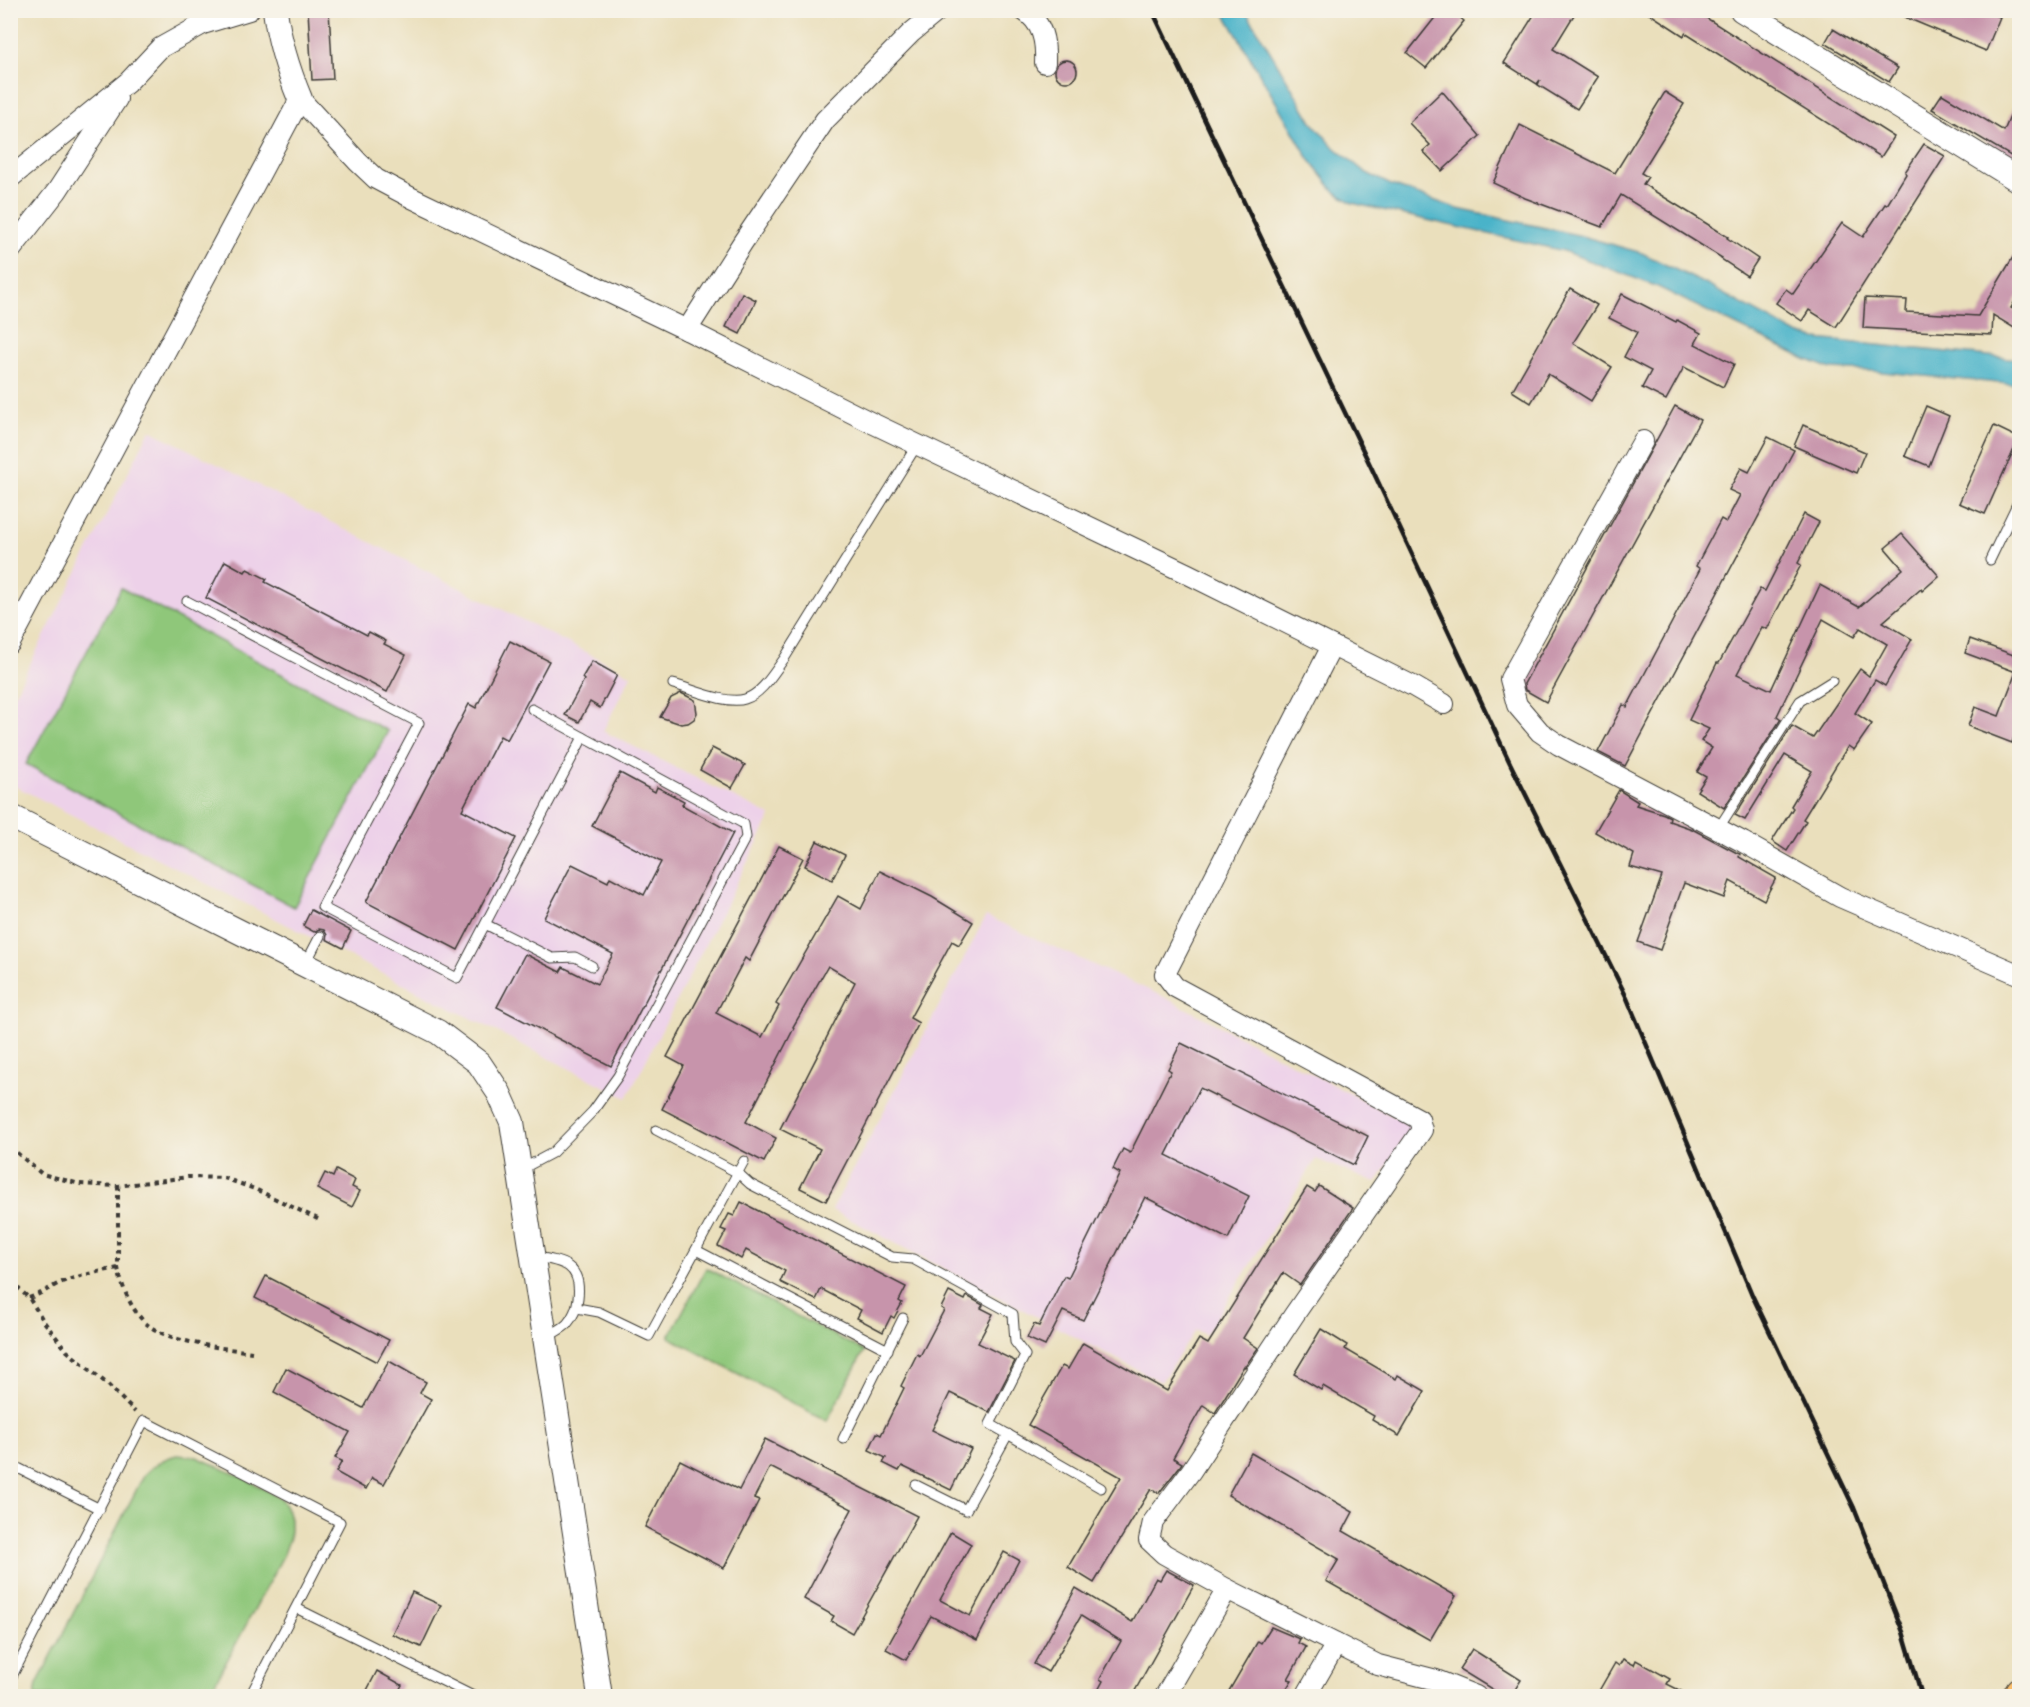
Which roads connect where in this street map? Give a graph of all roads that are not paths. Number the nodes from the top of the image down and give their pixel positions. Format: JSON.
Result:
{"nodes":[{"id":1,"x":249,"y":10,"type":"edge"},
{"id":2,"x":275,"y":10,"type":"edge"},
{"id":3,"x":939,"y":10,"type":"edge"},
{"id":4,"x":1023,"y":10,"type":"edge"},
{"id":5,"x":1742,"y":10,"type":"edge"},
{"id":6,"x":1045,"y":63,"type":"dead end"},
{"id":7,"x":128,"y":82,"type":"junction"},
{"id":8,"x":300,"y":99,"type":"junction"},
{"id":9,"x":10,"y":178,"type":"edge"},
{"id":10,"x":2019,"y":181,"type":"edge"},
{"id":11,"x":10,"y":251,"type":"edge"},
{"id":12,"x":687,"y":330,"type":"junction"},
{"id":13,"x":1643,"y":441,"type":"dead end"},
{"id":14,"x":917,"y":445,"type":"junction"},
{"id":15,"x":2019,"y":498,"type":"edge"},
{"id":16,"x":1990,"y":560,"type":"dead end"},
{"id":17,"x":187,"y":601,"type":"dead end"},
{"id":18,"x":10,"y":643,"type":"edge"},
{"id":19,"x":1332,"y":646,"type":"junction"},
{"id":20,"x":1832,"y":681,"type":"dead end"},
{"id":21,"x":673,"y":684,"type":"dead end"},
{"id":22,"x":1444,"y":704,"type":"dead end"},
{"id":23,"x":532,"y":709,"type":"dead end"},
{"id":24,"x":583,"y":737,"type":"junction"},
{"id":25,"x":10,"y":816,"type":"edge"},
{"id":26,"x":1718,"y":829,"type":"junction"},
{"id":27,"x":487,"y":925,"type":"junction"},
{"id":28,"x":320,"y":936,"type":"dead end"},
{"id":29,"x":305,"y":965,"type":"junction"},
{"id":30,"x":592,"y":966,"type":"dead end"},
{"id":31,"x":2019,"y":975,"type":"edge"},
{"id":32,"x":656,"y":1130,"type":"dead end"},
{"id":33,"x":744,"y":1161,"type":"dead end"},
{"id":34,"x":519,"y":1170,"type":"junction"},
{"id":35,"x":738,"y":1173,"type":"junction"},
{"id":36,"x":696,"y":1250,"type":"junction"},
{"id":37,"x":532,"y":1256,"type":"junction"},
{"id":38,"x":577,"y":1308,"type":"junction"},
{"id":39,"x":903,"y":1318,"type":"dead end"},
{"id":40,"x":545,"y":1339,"type":"junction"},
{"id":41,"x":888,"y":1350,"type":"junction"},
{"id":42,"x":1008,"y":1434,"type":"junction"},
{"id":43,"x":843,"y":1439,"type":"dead end"},
{"id":44,"x":10,"y":1464,"type":"edge"},
{"id":45,"x":915,"y":1485,"type":"dead end"},
{"id":46,"x":1101,"y":1488,"type":"dead end"},
{"id":47,"x":100,"y":1509,"type":"junction"},
{"id":48,"x":1227,"y":1588,"type":"junction"},
{"id":49,"x":296,"y":1608,"type":"junction"},
{"id":50,"x":1336,"y":1644,"type":"junction"},
{"id":51,"x":10,"y":1680,"type":"edge"},
{"id":52,"x":2019,"y":1692,"type":"edge"},
{"id":53,"x":250,"y":1696,"type":"edge"},
{"id":54,"x":473,"y":1696,"type":"edge"},
{"id":55,"x":600,"y":1696,"type":"edge"},
{"id":56,"x":1165,"y":1696,"type":"edge"},
{"id":57,"x":1306,"y":1696,"type":"edge"},
{"id":58,"x":1476,"y":1696,"type":"edge"},
{"id":59,"x":2018,"y":1696,"type":"edge"}],
"edges":[{"from":1,"to":7,"type":"street"},
{"from":2,"to":8,"type":"street"},
{"from":3,"to":12,"type":"street"},
{"from":4,"to":6,"type":"street"},
{"from":5,"to":10,"type":"street"},
{"from":7,"to":9,"type":"street"},
{"from":7,"to":11,"type":"street"},
{"from":8,"to":12,"type":"street"},
{"from":8,"to":18,"type":"street"},
{"from":12,"to":14,"type":"street"},
{"from":13,"to":26,"type":"street"},
{"from":14,"to":19,"type":"street"},
{"from":14,"to":21,"type":"lane"},
{"from":15,"to":16,"type":"lane"},
{"from":17,"to":27,"type":"lane"},
{"from":19,"to":22,"type":"street"},
{"from":19,"to":48,"type":"street"},
{"from":20,"to":26,"type":"lane"},
{"from":23,"to":24,"type":"lane"},
{"from":24,"to":27,"type":"lane"},
{"from":24,"to":34,"type":"lane"},
{"from":25,"to":29,"type":"street"},
{"from":26,"to":31,"type":"street"},
{"from":27,"to":30,"type":"lane"},
{"from":28,"to":29,"type":"lane"},
{"from":29,"to":34,"type":"street"},
{"from":32,"to":35,"type":"lane"},
{"from":33,"to":35,"type":"lane"},
{"from":34,"to":37,"type":"street"},
{"from":35,"to":36,"type":"lane"},
{"from":35,"to":42,"type":"lane"},
{"from":36,"to":38,"type":"lane"},
{"from":36,"to":41,"type":"lane"},
{"from":37,"to":38,"type":"lane"},
{"from":37,"to":40,"type":"street"},
{"from":38,"to":40,"type":"lane"},
{"from":39,"to":41,"type":"lane"},
{"from":40,"to":55,"type":"street"},
{"from":41,"to":43,"type":"lane"},
{"from":42,"to":45,"type":"lane"},
{"from":42,"to":46,"type":"lane"},
{"from":44,"to":47,"type":"lane"},
{"from":47,"to":49,"type":"lane"},
{"from":47,"to":51,"type":"lane"},
{"from":48,"to":50,"type":"street"},
{"from":48,"to":56,"type":"street"},
{"from":49,"to":53,"type":"lane"},
{"from":49,"to":54,"type":"lane"},
{"from":50,"to":57,"type":"street"},
{"from":50,"to":58,"type":"street"},
{"from":52,"to":59,"type":"main road"}]}
